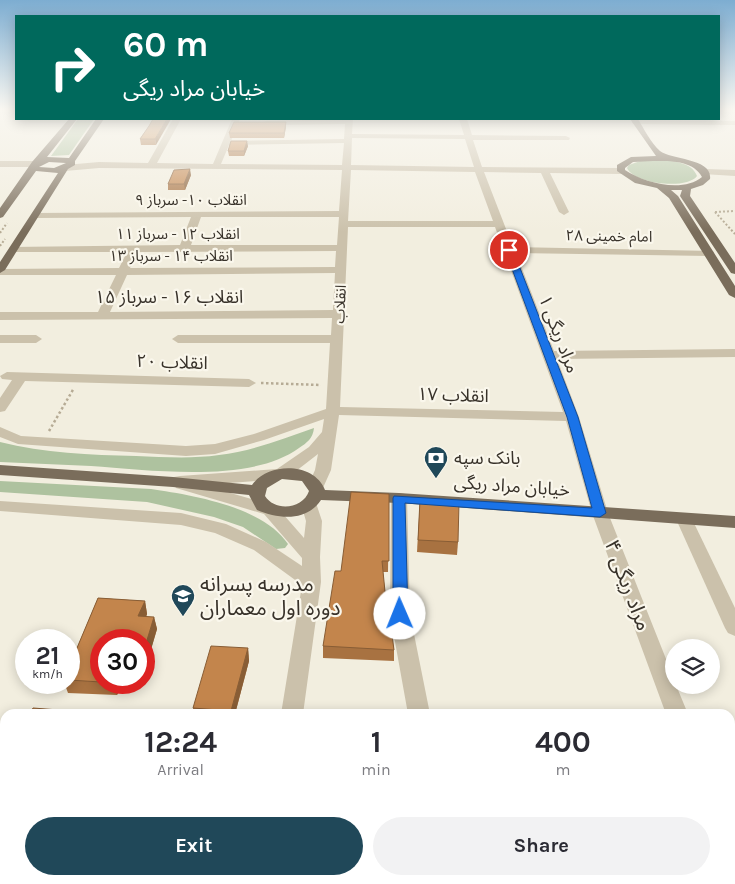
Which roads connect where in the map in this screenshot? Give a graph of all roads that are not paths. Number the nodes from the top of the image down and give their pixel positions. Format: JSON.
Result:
{"nodes":[{"id":1,"x":49,"y":149,"type":"edge"},
{"id":2,"x":79,"y":149,"type":"edge"},
{"id":3,"x":160,"y":149,"type":"edge"},
{"id":4,"x":224,"y":149,"type":"edge"},
{"id":5,"x":349,"y":149,"type":"edge"},
{"id":6,"x":472,"y":149,"type":"edge"},
{"id":7,"x":644,"y":149,"type":"edge"},
{"id":8,"x":654,"y":149,"type":"edge"},
{"id":9,"x":641,"y":158,"type":"junction"},
{"id":10,"x":666,"y":158,"type":"junction"},
{"id":11,"x":0,"y":164,"type":"edge"},
{"id":12,"x":36,"y":165,"type":"junction"},
{"id":13,"x":68,"y":165,"type":"junction"},
{"id":14,"x":151,"y":166,"type":"junction"},
{"id":15,"x":216,"y":166,"type":"junction"},
{"id":16,"x":348,"y":168,"type":"junction"},
{"id":17,"x":478,"y":170,"type":"junction"},
{"id":18,"x":544,"y":170,"type":"junction"},
{"id":19,"x":621,"y":171,"type":"junction"},
{"id":20,"x":706,"y":172,"type":"junction"},
{"id":21,"x":735,"y":173,"type":"edge"},
{"id":22,"x":660,"y":186,"type":"junction"},
{"id":23,"x":687,"y":186,"type":"junction"},
{"id":24,"x":564,"y":212,"type":"dead end"},
{"id":25,"x":0,"y":215,"type":"edge"},
{"id":26,"x":37,"y":215,"type":"junction"},
{"id":27,"x":197,"y":215,"type":"junction"},
{"id":28,"x":345,"y":219,"type":"junction"},
{"id":29,"x":499,"y":224,"type":"junction"},
{"id":30,"x":343,"y":248,"type":"junction"},
{"id":31,"x":14,"y":249,"type":"junction"},
{"id":32,"x":134,"y":249,"type":"junction"},
{"id":33,"x":184,"y":249,"type":"junction"},
{"id":34,"x":509,"y":250,"type":"junction"},
{"id":35,"x":709,"y":253,"type":"junction"},
{"id":36,"x":341,"y":270,"type":"junction"},
{"id":37,"x":0,"y":271,"type":"edge"},
{"id":38,"x":123,"y":271,"type":"junction"},
{"id":39,"x":735,"y":271,"type":"edge"},
{"id":40,"x":735,"y":295,"type":"edge"},
{"id":41,"x":339,"y":314,"type":"junction"},
{"id":42,"x":102,"y":315,"type":"junction"},
{"id":43,"x":0,"y":316,"type":"edge"},
{"id":44,"x":0,"y":339,"type":"edge"},
{"id":45,"x":36,"y":339,"type":"dead end"},
{"id":46,"x":178,"y":339,"type":"dead end"},
{"id":47,"x":337,"y":339,"type":"junction"},
{"id":48,"x":735,"y":353,"type":"edge"},
{"id":49,"x":549,"y":355,"type":"junction"},
{"id":50,"x":249,"y":383,"type":"road end"},
{"id":51,"x":0,"y":408,"type":"edge"},
{"id":52,"x":333,"y":411,"type":"junction"},
{"id":53,"x":572,"y":417,"type":"junction"},
{"id":54,"x":0,"y":432,"type":"edge"},
{"id":55,"x":330,"y":432,"type":"junction"},
{"id":56,"x":0,"y":470,"type":"edge"},
{"id":57,"x":281,"y":474,"type":"junction"},
{"id":58,"x":173,"y":482,"type":"junction"},
{"id":59,"x":257,"y":491,"type":"junction"},
{"id":60,"x":314,"y":495,"type":"junction"},
{"id":61,"x":399,"y":498,"type":"junction"},
{"id":62,"x":0,"y":506,"type":"edge"},
{"id":63,"x":270,"y":510,"type":"junction"},
{"id":64,"x":600,"y":513,"type":"junction"},
{"id":65,"x":684,"y":519,"type":"junction"},
{"id":66,"x":735,"y":522,"type":"edge"},
{"id":67,"x":311,"y":557,"type":"junction"},
{"id":68,"x":312,"y":582,"type":"junction"},
{"id":69,"x":735,"y":628,"type":"edge"},
{"id":70,"x":293,"y":709,"type":"edge"},
{"id":71,"x":418,"y":709,"type":"edge"},
{"id":72,"x":675,"y":709,"type":"edge"}],
"edges":[{"from":1,"to":12,"type":"main road"},
{"from":2,"to":13,"type":"main road"},
{"from":3,"to":14,"type":"street"},
{"from":4,"to":15,"type":"street"},
{"from":5,"to":16,"type":"street","name":"انقلاب"},
{"from":6,"to":17,"type":"street","name":"مراد ریگی ۱"},
{"from":7,"to":9,"type":"main road"},
{"from":8,"to":10,"type":"main road"},
{"from":9,"to":10,"type":"main road"},
{"from":9,"to":19,"type":"main road"},
{"from":10,"to":20,"type":"main road"},
{"from":11,"to":12,"type":"street"},
{"from":12,"to":13,"type":"main road"},
{"from":12,"to":25,"type":"main road"},
{"from":13,"to":14,"type":"street"},
{"from":13,"to":26,"type":"main road"},
{"from":14,"to":15,"type":"street"},
{"from":15,"to":16,"type":"street"},
{"from":16,"to":17,"type":"street"},
{"from":16,"to":28,"type":"street","name":"انقلاب"},
{"from":17,"to":18,"type":"street"},
{"from":17,"to":29,"type":"street","name":"مراد ریگی ۱"},
{"from":18,"to":19,"type":"street"},
{"from":18,"to":24,"type":"street"},
{"from":19,"to":22,"type":"main road"},
{"from":20,"to":21,"type":"street"},
{"from":20,"to":23,"type":"main road"},
{"from":22,"to":23,"type":"main road"},
{"from":22,"to":35,"type":"main road"},
{"from":23,"to":39,"type":"main road"},
{"from":26,"to":27,"type":"street","name":"انقلاب ۱۰- سرباز ۹"},
{"from":26,"to":31,"type":"main road"},
{"from":27,"to":28,"type":"street","name":"انقلاب ۱۰- سرباز ۹"},
{"from":27,"to":33,"type":"street"},
{"from":28,"to":29,"type":"street","name":"انقلاب ۱۰- سرباز ۹"},
{"from":28,"to":30,"type":"street","name":"انقلاب"},
{"from":29,"to":34,"type":"street","name":"مراد ریگی ۱"},
{"from":30,"to":33,"type":"street","name":"انقلاب ۱۲ - سرباز ۱۱"},
{"from":30,"to":36,"type":"street","name":"انقلاب"},
{"from":31,"to":32,"type":"street","name":"انقلاب ۱۲ - سرباز ۱۱"},
{"from":31,"to":37,"type":"main road"},
{"from":32,"to":33,"type":"street","name":"انقلاب ۱۲ - سرباز ۱۱"},
{"from":32,"to":38,"type":"street"},
{"from":34,"to":35,"type":"street","name":"امام خمینی ۲۸"},
{"from":34,"to":49,"type":"street","name":"مراد ریگی ۱"},
{"from":35,"to":40,"type":"main road"},
{"from":36,"to":38,"type":"street","name":"انقلاب ۱۴ - سرباز ۱۳"},
{"from":36,"to":41,"type":"street","name":"انقلاب"},
{"from":37,"to":38,"type":"street","name":"انقلاب ۱۴ - سرباز ۱۳"},
{"from":38,"to":42,"type":"street"},
{"from":41,"to":42,"type":"street","name":"انقلاب ۱۶ - سرباز ۱۵"},
{"from":41,"to":47,"type":"street","name":"انقلاب"},
{"from":42,"to":43,"type":"street","name":"انقلاب ۱۶ - سرباز ۱۵"},
{"from":44,"to":45,"type":"street"},
{"from":46,"to":47,"type":"street"},
{"from":47,"to":52,"type":"street","name":"انقلاب"},
{"from":48,"to":49,"type":"street"},
{"from":49,"to":53,"type":"street","name":"مراد ریگی ۱"},
{"from":50,"to":51,"type":"street","name":"انقلاب ۲۰"},
{"from":52,"to":53,"type":"street","name":"انقلاب ۱۷"},
{"from":52,"to":54,"type":"street"},
{"from":52,"to":55,"type":"street","name":"انقلاب"},
{"from":53,"to":64,"type":"street","name":"مراد ریگی ۱"},
{"from":55,"to":57,"type":"street"},
{"from":55,"to":60,"type":"street","name":"انقلاب"},
{"from":56,"to":58,"type":"main road"},
{"from":57,"to":58,"type":"street"},
{"from":57,"to":59,"type":"main road"},
{"from":57,"to":60,"type":"main road"},
{"from":58,"to":59,"type":"main road"},
{"from":58,"to":63,"type":"street"},
{"from":59,"to":63,"type":"main road"},
{"from":60,"to":61,"type":"main road","name":"خیابان مراد ریگی"},
{"from":60,"to":63,"type":"main road"},
{"from":60,"to":67,"type":"street","name":"انقلاب"},
{"from":61,"to":64,"type":"main road","name":"خیابان مراد ریگی"},
{"from":61,"to":71,"type":"street"},
{"from":62,"to":68,"type":"street"},
{"from":63,"to":67,"type":"street"},
{"from":64,"to":65,"type":"main road","name":"خیابان مراد ریگی"},
{"from":64,"to":72,"type":"street","name":"مراد ریگی ۴"},
{"from":65,"to":66,"type":"main road","name":"خیابان مراد ریگی"},
{"from":65,"to":69,"type":"street"},
{"from":67,"to":68,"type":"street","name":"انقلاب"},
{"from":68,"to":70,"type":"street","name":"انقلاب"}]}
